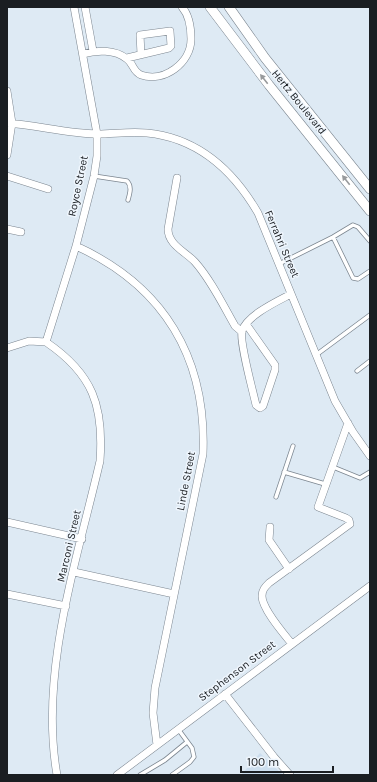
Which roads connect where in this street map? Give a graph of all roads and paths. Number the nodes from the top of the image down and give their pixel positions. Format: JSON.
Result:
{"nodes":[{"id":1,"x":74,"y":7,"type":"edge"},
{"id":2,"x":85,"y":7,"type":"edge"},
{"id":3,"x":182,"y":7,"type":"edge"},
{"id":4,"x":210,"y":7,"type":"edge"},
{"id":5,"x":229,"y":7,"type":"edge"},
{"id":6,"x":93,"y":51,"type":"junction"},
{"id":7,"x":83,"y":54,"type":"junction"},
{"id":8,"x":141,"y":54,"type":"junction"},
{"id":9,"x":127,"y":58,"type":"junction"},
{"id":10,"x":7,"y":91,"type":"edge"},
{"id":11,"x":10,"y":123,"type":"edge"},
{"id":12,"x":97,"y":134,"type":"junction"},
{"id":13,"x":7,"y":155,"type":"edge"},
{"id":14,"x":7,"y":176,"type":"edge"},
{"id":15,"x":94,"y":176,"type":"junction"},
{"id":16,"x":177,"y":178,"type":"dead end"},
{"id":17,"x":48,"y":189,"type":"dead end"},
{"id":18,"x":370,"y":189,"type":"edge"},
{"id":19,"x":128,"y":200,"type":"dead end"},
{"id":20,"x":370,"y":209,"type":"edge"},
{"id":21,"x":7,"y":229,"type":"edge"},
{"id":22,"x":21,"y":232,"type":"dead end"},
{"id":23,"x":333,"y":237,"type":"junction"},
{"id":24,"x":370,"y":240,"type":"edge"},
{"id":25,"x":76,"y":246,"type":"junction"},
{"id":26,"x":279,"y":264,"type":"junction"},
{"id":27,"x":370,"y":271,"type":"edge"},
{"id":28,"x":292,"y":294,"type":"junction"},
{"id":29,"x":370,"y":315,"type":"edge"},
{"id":30,"x":246,"y":324,"type":"junction"},
{"id":31,"x":242,"y":332,"type":"junction"},
{"id":32,"x":46,"y":342,"type":"junction"},
{"id":33,"x":7,"y":348,"type":"edge"},
{"id":34,"x":316,"y":355,"type":"junction"},
{"id":35,"x":370,"y":361,"type":"edge"},
{"id":36,"x":357,"y":371,"type":"dead end"},
{"id":37,"x":348,"y":423,"type":"junction"},
{"id":38,"x":293,"y":446,"type":"dead end"},
{"id":39,"x":370,"y":456,"type":"edge"},
{"id":40,"x":332,"y":467,"type":"junction"},
{"id":41,"x":284,"y":472,"type":"junction"},
{"id":42,"x":370,"y":472,"type":"edge"},
{"id":43,"x":325,"y":484,"type":"junction"},
{"id":44,"x":276,"y":497,"type":"dead end"},
{"id":45,"x":7,"y":522,"type":"edge"},
{"id":46,"x":270,"y":527,"type":"dead end"},
{"id":47,"x":82,"y":539,"type":"junction"},
{"id":48,"x":289,"y":569,"type":"junction"},
{"id":49,"x":74,"y":572,"type":"junction"},
{"id":50,"x":370,"y":586,"type":"edge"},
{"id":51,"x":7,"y":594,"type":"edge"},
{"id":52,"x":174,"y":594,"type":"junction"},
{"id":53,"x":66,"y":606,"type":"junction"},
{"id":54,"x":292,"y":644,"type":"junction"},
{"id":55,"x":225,"y":694,"type":"junction"},
{"id":56,"x":178,"y":729,"type":"junction"},
{"id":57,"x":187,"y":742,"type":"junction"},
{"id":58,"x":157,"y":745,"type":"junction"},
{"id":59,"x":147,"y":770,"type":"junction"},
{"id":60,"x":57,"y":775,"type":"edge"},
{"id":61,"x":117,"y":775,"type":"edge"},
{"id":62,"x":140,"y":775,"type":"edge"},
{"id":63,"x":151,"y":775,"type":"edge"},
{"id":64,"x":172,"y":775,"type":"edge"},
{"id":65,"x":290,"y":775,"type":"edge"}],
"edges":[{"from":1,"to":7,"type":"street","name":"Royce Street"},
{"from":2,"to":6,"type":"street"},
{"from":3,"to":9,"type":"street"},
{"from":20,"to":4,"type":"street","name":"Hertz Boulevard","one_way":true},
{"from":5,"to":18,"type":"street","name":"Hertz Boulevard"},
{"from":6,"to":7,"type":"street"},
{"from":6,"to":9,"type":"street"},
{"from":7,"to":12,"type":"street","name":"Royce Street"},
{"from":8,"to":8,"type":"street"},
{"from":8,"to":9,"type":"street"},
{"from":10,"to":11,"type":"street"},
{"from":11,"to":12,"type":"street","name":"Ferrahri Street"},
{"from":11,"to":13,"type":"street"},
{"from":12,"to":15,"type":"street","name":"Royce Street"},
{"from":12,"to":26,"type":"street","name":"Ferrahri Street"},
{"from":14,"to":17,"type":"street"},
{"from":15,"to":19,"type":"lane"},
{"from":15,"to":25,"type":"street","name":"Royce Street"},
{"from":16,"to":31,"type":"street"},
{"from":21,"to":22,"type":"street"},
{"from":23,"to":24,"type":"lane"},
{"from":23,"to":26,"type":"lane"},
{"from":23,"to":27,"type":"lane"},
{"from":25,"to":32,"type":"street","name":"Royce Street"},
{"from":25,"to":52,"type":"street","name":"Linde Street"},
{"from":26,"to":28,"type":"street","name":"Ferrahri Street"},
{"from":28,"to":30,"type":"street"},
{"from":28,"to":34,"type":"street","name":"Ferrahri Street"},
{"from":29,"to":34,"type":"lane"},
{"from":30,"to":31,"type":"street"},
{"from":30,"to":31,"type":"street"},
{"from":32,"to":33,"type":"street"},
{"from":32,"to":47,"type":"street","name":"Marconi Street"},
{"from":34,"to":37,"type":"street","name":"Ferrahri Street"},
{"from":35,"to":36,"type":"lane"},
{"from":37,"to":39,"type":"street","name":"Ferrahri Street"},
{"from":37,"to":40,"type":"street"},
{"from":38,"to":41,"type":"lane"},
{"from":40,"to":42,"type":"lane"},
{"from":40,"to":43,"type":"street"},
{"from":41,"to":43,"type":"lane"},
{"from":41,"to":44,"type":"lane"},
{"from":43,"to":48,"type":"street"},
{"from":45,"to":47,"type":"street"},
{"from":46,"to":48,"type":"street"},
{"from":47,"to":49,"type":"street","name":"Marconi Street"},
{"from":48,"to":54,"type":"street"},
{"from":49,"to":52,"type":"street"},
{"from":49,"to":53,"type":"street","name":"Marconi Street"},
{"from":50,"to":54,"type":"street","name":"Stephenson Street"},
{"from":51,"to":53,"type":"street"},
{"from":52,"to":58,"type":"street","name":"Linde Street"},
{"from":53,"to":60,"type":"street","name":"Marconi Street"},
{"from":54,"to":55,"type":"street","name":"Stephenson Street"},
{"from":55,"to":56,"type":"street","name":"Stephenson Street"},
{"from":55,"to":65,"type":"street"},
{"from":56,"to":57,"type":"lane"},
{"from":56,"to":58,"type":"street","name":"Stephenson Street"},
{"from":57,"to":59,"type":"lane"},
{"from":57,"to":64,"type":"lane"},
{"from":58,"to":61,"type":"street","name":"Stephenson Street"},
{"from":59,"to":62,"type":"lane"},
{"from":59,"to":63,"type":"lane"}]}
